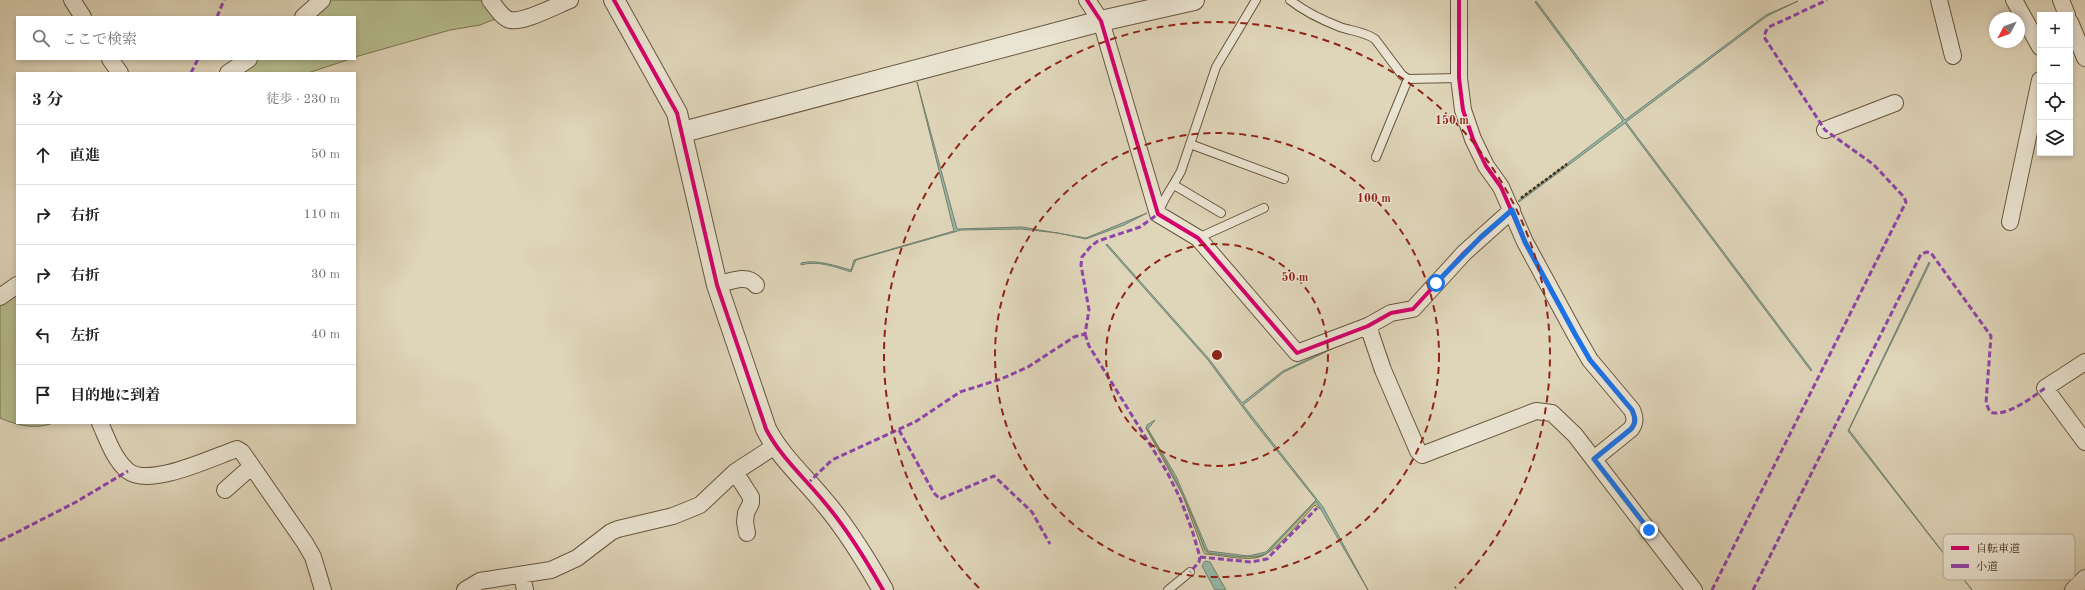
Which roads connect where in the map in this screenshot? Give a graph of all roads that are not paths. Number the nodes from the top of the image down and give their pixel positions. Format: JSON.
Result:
{"nodes":[{"id":1,"x":72,"y":0,"type":"edge"},
{"id":2,"x":322,"y":0,"type":"edge"},
{"id":3,"x":490,"y":0,"type":"edge"},
{"id":4,"x":570,"y":0,"type":"edge"},
{"id":5,"x":614,"y":0,"type":"edge"},
{"id":6,"x":1086,"y":0,"type":"edge"},
{"id":7,"x":1194,"y":0,"type":"edge"},
{"id":8,"x":1256,"y":0,"type":"edge"},
{"id":9,"x":1290,"y":0,"type":"edge"},
{"id":10,"x":1459,"y":0,"type":"edge"},
{"id":11,"x":1939,"y":0,"type":"edge"},
{"id":12,"x":2014,"y":0,"type":"edge"},
{"id":13,"x":2061,"y":0,"type":"edge"},
{"id":14,"x":2066,"y":12,"type":"edge"},
{"id":15,"x":82,"y":16,"type":"edge"},
{"id":16,"x":304,"y":16,"type":"edge"},
{"id":17,"x":1101,"y":21,"type":"junction"},
{"id":18,"x":2073,"y":29,"type":"edge"},
{"id":19,"x":2037,"y":42,"type":"edge"},
{"id":20,"x":1952,"y":56,"type":"dead end"},
{"id":21,"x":2085,"y":58,"type":"edge"},
{"id":22,"x":111,"y":60,"type":"edge"},
{"id":23,"x":248,"y":60,"type":"edge"},
{"id":24,"x":119,"y":72,"type":"edge"},
{"id":25,"x":230,"y":72,"type":"edge"},
{"id":26,"x":1408,"y":78,"type":"junction"},
{"id":27,"x":1459,"y":78,"type":"junction"},
{"id":28,"x":2039,"y":84,"type":"edge"},
{"id":29,"x":1895,"y":103,"type":"dead end"},
{"id":30,"x":1825,"y":130,"type":"dead end"},
{"id":31,"x":682,"y":132,"type":"junction"},
{"id":32,"x":1190,"y":144,"type":"junction"},
{"id":33,"x":1376,"y":156,"type":"dead end"},
{"id":34,"x":1284,"y":179,"type":"dead end"},
{"id":35,"x":1174,"y":185,"type":"junction"},
{"id":36,"x":1515,"y":205,"type":"junction"},
{"id":37,"x":1264,"y":208,"type":"dead end"},
{"id":38,"x":1221,"y":213,"type":"dead end"},
{"id":39,"x":1158,"y":214,"type":"junction"},
{"id":40,"x":2010,"y":222,"type":"dead end"},
{"id":41,"x":1198,"y":238,"type":"junction"},
{"id":42,"x":717,"y":285,"type":"junction"},
{"id":43,"x":756,"y":285,"type":"dead end"},
{"id":44,"x":16,"y":286,"type":"edge"},
{"id":45,"x":0,"y":297,"type":"edge"},
{"id":46,"x":1368,"y":326,"type":"junction"},
{"id":47,"x":2085,"y":362,"type":"edge"},
{"id":48,"x":100,"y":424,"type":"edge"},
{"id":49,"x":2085,"y":442,"type":"edge"},
{"id":50,"x":775,"y":446,"type":"junction"},
{"id":51,"x":1594,"y":459,"type":"junction"},
{"id":52,"x":252,"y":466,"type":"junction"},
{"id":53,"x":735,"y":472,"type":"junction"},
{"id":54,"x":225,"y":490,"type":"dead end"},
{"id":55,"x":747,"y":533,"type":"dead end"},
{"id":56,"x":1190,"y":572,"type":"dead end"},
{"id":57,"x":2085,"y":578,"type":"edge"},
{"id":58,"x":524,"y":583,"type":"edge"},
{"id":59,"x":323,"y":590,"type":"edge"},
{"id":60,"x":465,"y":590,"type":"edge"},
{"id":61,"x":883,"y":590,"type":"edge"},
{"id":62,"x":1168,"y":590,"type":"edge"},
{"id":63,"x":1694,"y":590,"type":"edge"},
{"id":64,"x":2073,"y":590,"type":"edge"}],
"edges":[{"from":1,"to":15,"type":"street"},
{"from":2,"to":16,"type":"street"},
{"from":3,"to":4,"type":"street"},
{"from":5,"to":31,"type":"street"},
{"from":6,"to":17,"type":"street"},
{"from":7,"to":17,"type":"street"},
{"from":8,"to":32,"type":"lane"},
{"from":9,"to":26,"type":"lane"},
{"from":10,"to":27,"type":"street"},
{"from":11,"to":20,"type":"street"},
{"from":12,"to":19,"type":"street"},
{"from":13,"to":14,"type":"street"},
{"from":17,"to":31,"type":"street"},
{"from":17,"to":39,"type":"street"},
{"from":18,"to":21,"type":"street"},
{"from":22,"to":24,"type":"street"},
{"from":23,"to":25,"type":"street"},
{"from":26,"to":27,"type":"lane"},
{"from":26,"to":33,"type":"lane"},
{"from":27,"to":36,"type":"street"},
{"from":28,"to":40,"type":"street"},
{"from":29,"to":30,"type":"street"},
{"from":31,"to":42,"type":"street"},
{"from":32,"to":34,"type":"lane"},
{"from":32,"to":35,"type":"lane"},
{"from":35,"to":38,"type":"lane"},
{"from":35,"to":39,"type":"lane"},
{"from":36,"to":46,"type":"street"},
{"from":36,"to":51,"type":"street"},
{"from":37,"to":41,"type":"lane"},
{"from":39,"to":41,"type":"street"},
{"from":41,"to":46,"type":"street"},
{"from":42,"to":43,"type":"street"},
{"from":42,"to":50,"type":"street"},
{"from":44,"to":45,"type":"street"},
{"from":46,"to":51,"type":"street"},
{"from":47,"to":49,"type":"street"},
{"from":48,"to":52,"type":"street"},
{"from":50,"to":53,"type":"street"},
{"from":50,"to":61,"type":"street"},
{"from":51,"to":63,"type":"street"},
{"from":52,"to":54,"type":"street"},
{"from":52,"to":59,"type":"street"},
{"from":53,"to":55,"type":"street"},
{"from":53,"to":58,"type":"street"},
{"from":56,"to":62,"type":"lane"},
{"from":57,"to":64,"type":"street"},
{"from":58,"to":60,"type":"street"}]}
